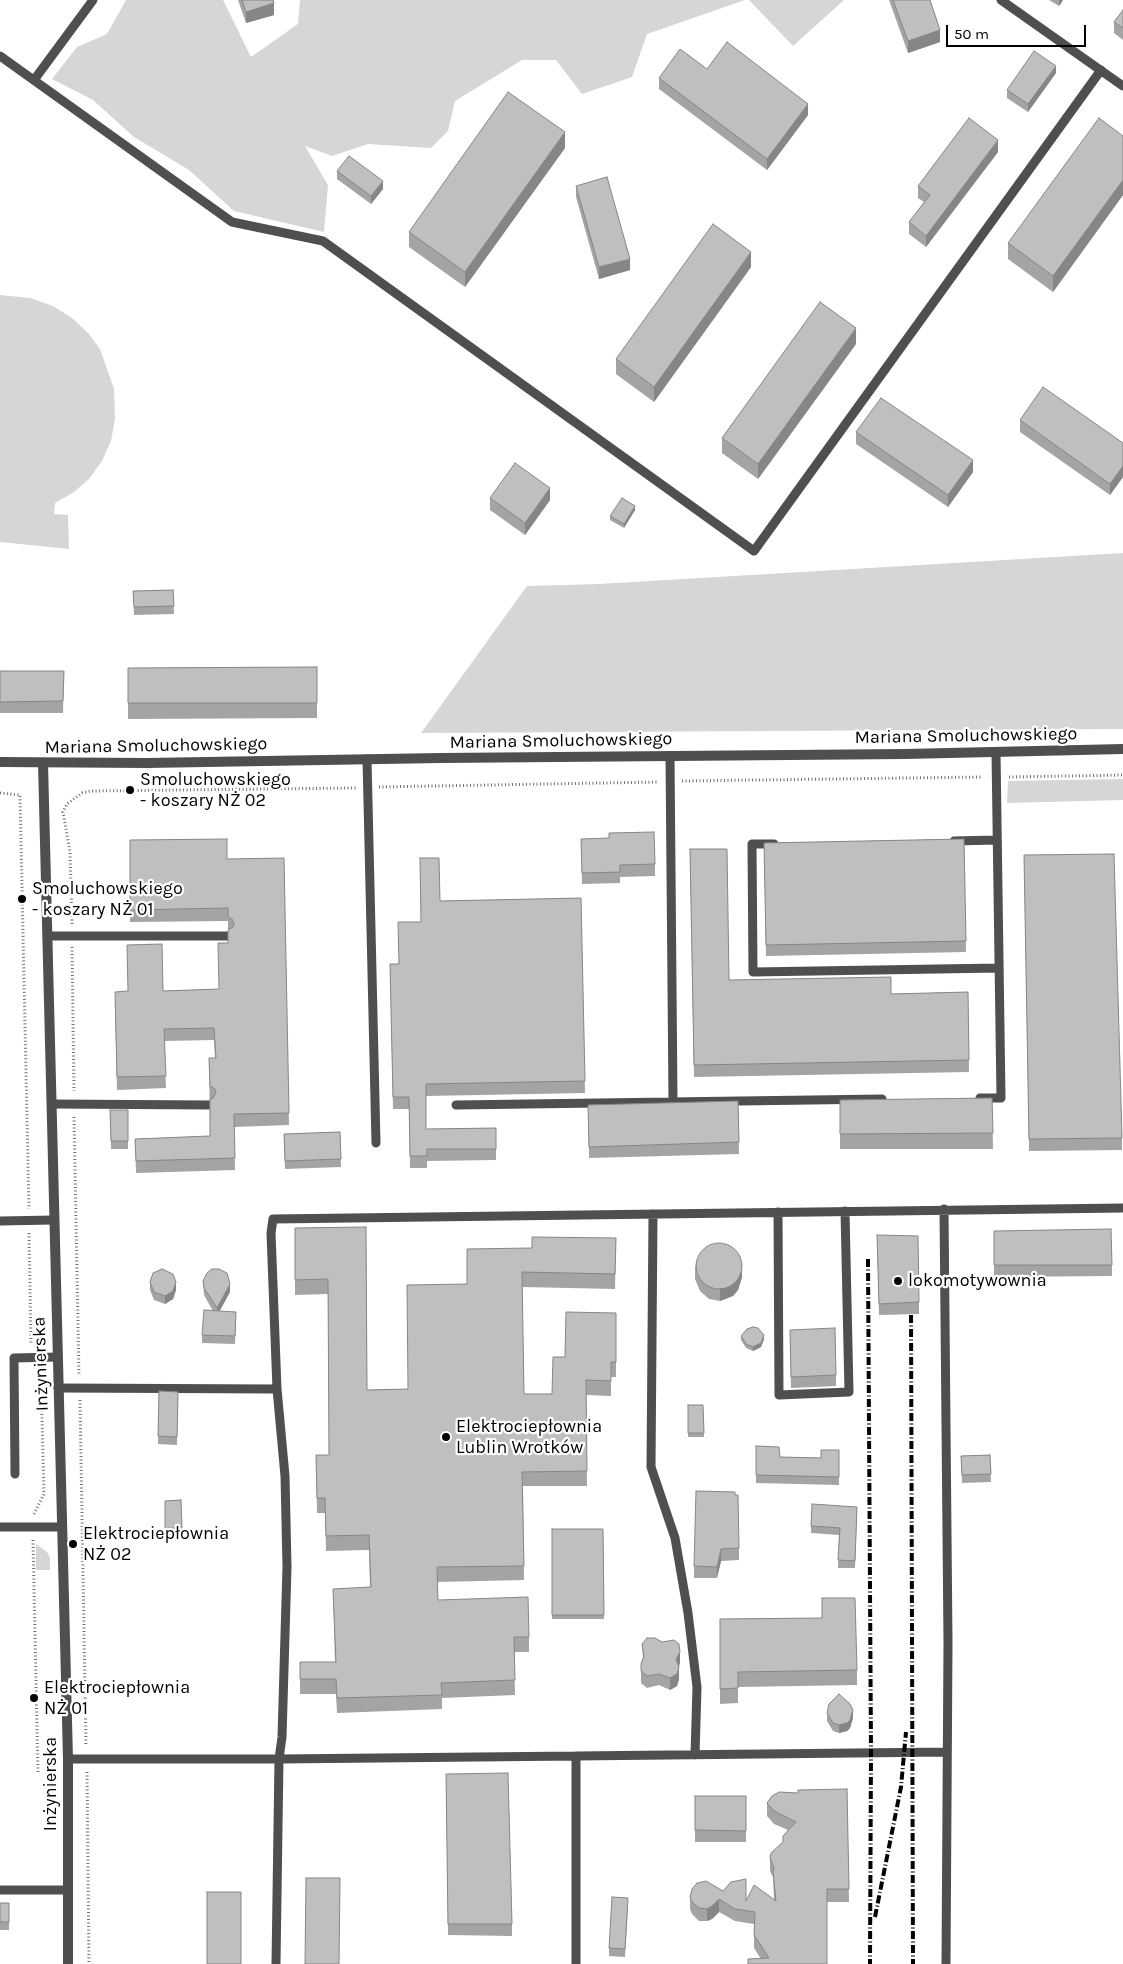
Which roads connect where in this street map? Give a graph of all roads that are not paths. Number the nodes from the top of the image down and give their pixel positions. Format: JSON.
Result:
{"nodes":[{"id":1,"x":93,"y":0,"type":"edge"},
{"id":2,"x":1002,"y":0,"type":"edge"},
{"id":3,"x":0,"y":56,"type":"edge"},
{"id":4,"x":1101,"y":70,"type":"junction"},
{"id":5,"x":34,"y":80,"type":"junction"},
{"id":6,"x":1123,"y":86,"type":"edge"},
{"id":7,"x":1123,"y":749,"type":"edge"},
{"id":8,"x":996,"y":752,"type":"junction"},
{"id":9,"x":670,"y":756,"type":"junction"},
{"id":10,"x":367,"y":759,"type":"junction"},
{"id":11,"x":0,"y":762,"type":"edge"},
{"id":12,"x":43,"y":763,"type":"junction"},
{"id":13,"x":996,"y":840,"type":"junction"},
{"id":14,"x":948,"y":841,"type":"edge"},
{"id":15,"x":781,"y":844,"type":"edge"},
{"id":16,"x":49,"y":936,"type":"junction"},
{"id":17,"x":228,"y":936,"type":"edge"},
{"id":18,"x":999,"y":968,"type":"junction"},
{"id":19,"x":971,"y":1098,"type":"edge"},
{"id":20,"x":892,"y":1099,"type":"edge"},
{"id":21,"x":673,"y":1101,"type":"junction"},
{"id":22,"x":52,"y":1104,"type":"junction"},
{"id":23,"x":210,"y":1105,"type":"edge"},
{"id":24,"x":456,"y":1105,"type":"dead end"},
{"id":25,"x":376,"y":1143,"type":"dead end"},
{"id":26,"x":1123,"y":1208,"type":"edge"},
{"id":27,"x":944,"y":1210,"type":"junction"},
{"id":28,"x":845,"y":1211,"type":"junction"},
{"id":29,"x":778,"y":1212,"type":"junction"},
{"id":30,"x":653,"y":1214,"type":"junction"},
{"id":31,"x":54,"y":1220,"type":"junction"},
{"id":32,"x":0,"y":1221,"type":"edge"},
{"id":33,"x":57,"y":1357,"type":"junction"},
{"id":34,"x":58,"y":1388,"type":"junction"},
{"id":35,"x":277,"y":1390,"type":"junction"},
{"id":36,"x":15,"y":1474,"type":"dead end"},
{"id":37,"x":62,"y":1527,"type":"junction"},
{"id":38,"x":0,"y":1528,"type":"edge"},
{"id":39,"x":948,"y":1752,"type":"junction"},
{"id":40,"x":695,"y":1755,"type":"junction"},
{"id":41,"x":576,"y":1756,"type":"junction"},
{"id":42,"x":68,"y":1758,"type":"junction"},
{"id":43,"x":279,"y":1759,"type":"junction"},
{"id":44,"x":0,"y":1890,"type":"edge"},
{"id":45,"x":67,"y":1890,"type":"junction"},
{"id":46,"x":68,"y":1964,"type":"edge"},
{"id":47,"x":276,"y":1964,"type":"edge"},
{"id":48,"x":576,"y":1964,"type":"edge"},
{"id":49,"x":946,"y":1964,"type":"edge"}],
"edges":[{"from":1,"to":5,"type":"lane"},
{"from":2,"to":4,"type":"lane"},
{"from":3,"to":5,"type":"lane"},
{"from":4,"to":5,"type":"lane"},
{"from":4,"to":6,"type":"lane"},
{"from":7,"to":8,"type":"street","name":"Mariana Smoluchowskiego"},
{"from":8,"to":9,"type":"street","name":"Mariana Smoluchowskiego"},
{"from":8,"to":13,"type":"lane"},
{"from":9,"to":10,"type":"street","name":"Mariana Smoluchowskiego"},
{"from":9,"to":21,"type":"lane"},
{"from":10,"to":12,"type":"street","name":"Mariana Smoluchowskiego"},
{"from":10,"to":25,"type":"lane"},
{"from":11,"to":12,"type":"street","name":"Mariana Smoluchowskiego"},
{"from":12,"to":16,"type":"street","name":"Inżynierska"},
{"from":13,"to":14,"type":"lane"},
{"from":13,"to":18,"type":"lane"},
{"from":15,"to":18,"type":"lane"},
{"from":16,"to":17,"type":"lane"},
{"from":16,"to":22,"type":"street","name":"Inżynierska"},
{"from":18,"to":19,"type":"lane"},
{"from":20,"to":21,"type":"lane"},
{"from":21,"to":24,"type":"lane"},
{"from":22,"to":23,"type":"lane"},
{"from":22,"to":31,"type":"street","name":"Inżynierska"},
{"from":26,"to":27,"type":"lane"},
{"from":27,"to":28,"type":"lane"},
{"from":27,"to":39,"type":"lane"},
{"from":28,"to":29,"type":"lane"},
{"from":28,"to":29,"type":"lane"},
{"from":29,"to":30,"type":"lane"},
{"from":30,"to":35,"type":"lane"},
{"from":30,"to":40,"type":"lane"},
{"from":31,"to":32,"type":"lane"},
{"from":31,"to":33,"type":"street","name":"Inżynierska"},
{"from":33,"to":34,"type":"street","name":"Inżynierska"},
{"from":33,"to":36,"type":"lane"},
{"from":34,"to":35,"type":"lane"},
{"from":34,"to":37,"type":"street","name":"Inżynierska"},
{"from":35,"to":43,"type":"lane"},
{"from":37,"to":38,"type":"lane"},
{"from":37,"to":42,"type":"street","name":"Inżynierska"},
{"from":39,"to":40,"type":"lane"},
{"from":39,"to":49,"type":"lane"},
{"from":40,"to":41,"type":"lane"},
{"from":41,"to":43,"type":"lane"},
{"from":41,"to":48,"type":"lane"},
{"from":42,"to":43,"type":"lane"},
{"from":42,"to":45,"type":"street","name":"Inżynierska"},
{"from":43,"to":47,"type":"lane"},
{"from":44,"to":45,"type":"lane"},
{"from":45,"to":46,"type":"street","name":"Inżynierska"}]}
